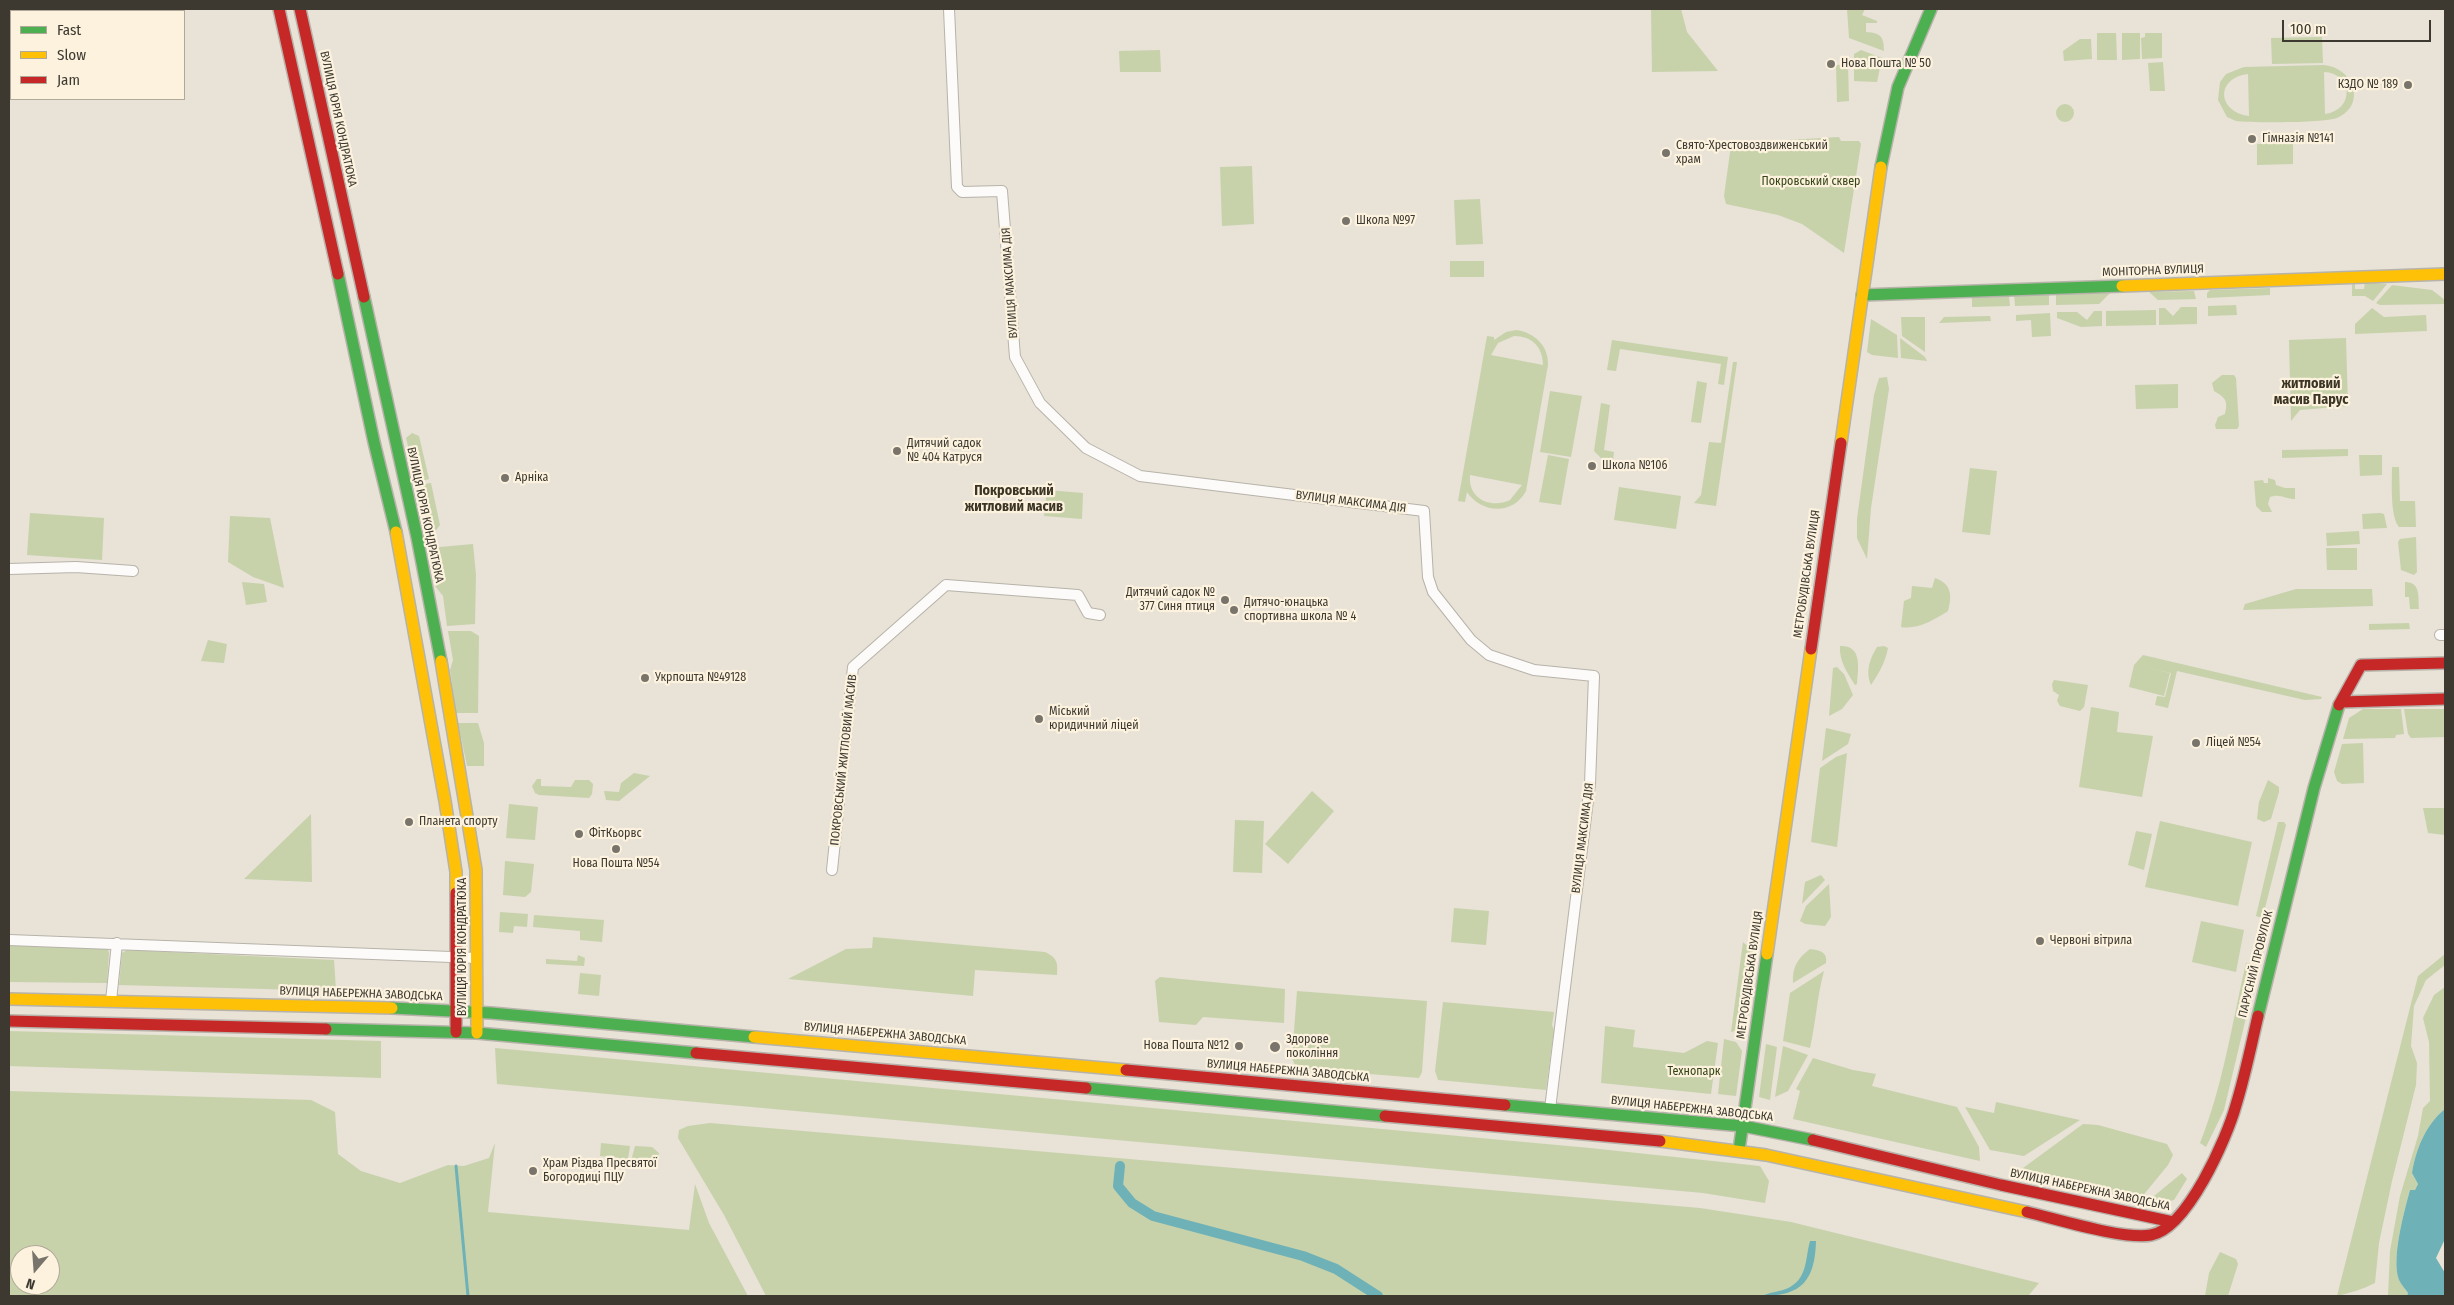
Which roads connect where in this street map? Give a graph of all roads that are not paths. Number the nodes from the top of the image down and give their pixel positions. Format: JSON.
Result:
{"nodes":[{"id":1,"x":279,"y":9,"type":"edge"},
{"id":2,"x":300,"y":9,"type":"edge"},
{"id":3,"x":949,"y":9,"type":"edge"},
{"id":4,"x":1931,"y":9,"type":"edge"},
{"id":5,"x":315,"y":78,"type":"junction"},
{"id":6,"x":295,"y":81,"type":"junction"},
{"id":7,"x":2445,"y":274,"type":"edge"},
{"id":8,"x":1862,"y":295,"type":"junction"},
{"id":9,"x":406,"y":492,"type":"junction"},
{"id":10,"x":387,"y":496,"type":"junction"},
{"id":11,"x":9,"y":569,"type":"edge"},
{"id":12,"x":133,"y":571,"type":"dead end"},
{"id":13,"x":1100,"y":614,"type":"dead end"},
{"id":14,"x":2445,"y":663,"type":"edge"},
{"id":15,"x":445,"y":698,"type":"junction"},
{"id":16,"x":2445,"y":699,"type":"edge"},
{"id":17,"x":425,"y":700,"type":"junction"},
{"id":18,"x":2341,"y":702,"type":"junction"},
{"id":19,"x":832,"y":870,"type":"dead end"},
{"id":20,"x":9,"y":940,"type":"edge"},
{"id":21,"x":117,"y":943,"type":"junction"},
{"id":22,"x":456,"y":957,"type":"junction"},
{"id":23,"x":477,"y":958,"type":"junction"},
{"id":24,"x":9,"y":999,"type":"edge"},
{"id":25,"x":111,"y":1001,"type":"junction"},
{"id":26,"x":456,"y":1011,"type":"junction"},
{"id":27,"x":477,"y":1012,"type":"junction"},
{"id":28,"x":9,"y":1021,"type":"edge"},
{"id":29,"x":456,"y":1032,"type":"junction"},
{"id":30,"x":477,"y":1033,"type":"junction"},
{"id":31,"x":1022,"y":1060,"type":"junction"},
{"id":32,"x":1020,"y":1083,"type":"junction"},
{"id":33,"x":1550,"y":1109,"type":"junction"},
{"id":34,"x":1743,"y":1126,"type":"junction"},
{"id":35,"x":1739,"y":1150,"type":"junction"},
{"id":36,"x":2173,"y":1222,"type":"junction"}],
"edges":[{"from":1,"to":6,"type":"main road","name":"ВУЛИЦЯ ЮРІЯ КОНДРАТЮКА"},
{"from":2,"to":5,"type":"main road","name":"ВУЛИЦЯ ЮРІЯ КОНДРАТЮКА"},
{"from":3,"to":33,"type":"street","name":"ВУЛИЦЯ МАКСИМА ДІЯ"},
{"from":4,"to":8,"type":"main road","name":"МЕТРОБУДІВСЬКА ВУЛИЦЯ"},
{"from":5,"to":6,"type":"main road"},
{"from":5,"to":9,"type":"main road","name":"ВУЛИЦЯ ЮРІЯ КОНДРАТЮКА"},
{"from":6,"to":10,"type":"main road","name":"ВУЛИЦЯ ЮРІЯ КОНДРАТЮКА"},
{"from":7,"to":8,"type":"main road","name":"МОНІТОРНА ВУЛИЦЯ"},
{"from":8,"to":34,"type":"main road","name":"МЕТРОБУДІВСЬКА ВУЛИЦЯ"},
{"from":9,"to":10,"type":"main road"},
{"from":9,"to":15,"type":"main road","name":"ВУЛИЦЯ ЮРІЯ КОНДРАТЮКА"},
{"from":10,"to":17,"type":"main road","name":"ВУЛИЦЯ ЮРІЯ КОНДРАТЮКА"},
{"from":11,"to":12,"type":"street"},
{"from":13,"to":19,"type":"street","name":"ПОКРОВСЬКИЙ ЖИТЛОВИЙ МАСИВ"},
{"from":14,"to":18,"type":"main road","name":"ПАРУСНИЙ ПРОВУЛОК"},
{"from":15,"to":17,"type":"main road"},
{"from":15,"to":23,"type":"main road","name":"ВУЛИЦЯ ЮРІЯ КОНДРАТЮКА"},
{"from":16,"to":18,"type":"main road"},
{"from":17,"to":22,"type":"main road","name":"ВУЛИЦЯ ЮРІЯ КОНДРАТЮКА"},
{"from":18,"to":36,"type":"main road","name":"ПАРУСНИЙ ПРОВУЛОК"},
{"from":20,"to":21,"type":"street"},
{"from":21,"to":22,"type":"street"},
{"from":21,"to":25,"type":"street"},
{"from":22,"to":23,"type":"street"},
{"from":22,"to":26,"type":"main road","name":"ВУЛИЦЯ ЮРІЯ КОНДРАТЮКА"},
{"from":23,"to":27,"type":"main road","name":"ВУЛИЦЯ ЮРІЯ КОНДРАТЮКА"},
{"from":24,"to":25,"type":"main road","name":"ВУЛИЦЯ НАБЕРЕЖНА ЗАВОДСЬКА"},
{"from":25,"to":26,"type":"main road","name":"ВУЛИЦЯ НАБЕРЕЖНА ЗАВОДСЬКА"},
{"from":26,"to":27,"type":"main road","name":"ВУЛИЦЯ НАБЕРЕЖНА ЗАВОДСЬКА"},
{"from":26,"to":29,"type":"main road","name":"ВУЛИЦЯ ЮРІЯ КОНДРАТЮКА"},
{"from":27,"to":30,"type":"main road","name":"ВУЛИЦЯ ЮРІЯ КОНДРАТЮКА"},
{"from":27,"to":31,"type":"main road","name":"ВУЛИЦЯ НАБЕРЕЖНА ЗАВОДСЬКА"},
{"from":28,"to":29,"type":"main road","name":"ВУЛИЦЯ НАБЕРЕЖНА ЗАВОДСЬКА"},
{"from":29,"to":30,"type":"main road","name":"ВУЛИЦЯ НАБЕРЕЖНА ЗАВОДСЬКА"},
{"from":30,"to":32,"type":"main road","name":"ВУЛИЦЯ НАБЕРЕЖНА ЗАВОДСЬКА"},
{"from":31,"to":32,"type":"main road"},
{"from":31,"to":33,"type":"main road","name":"ВУЛИЦЯ НАБЕРЕЖНА ЗАВОДСЬКА"},
{"from":32,"to":35,"type":"main road","name":"ВУЛИЦЯ НАБЕРЕЖНА ЗАВОДСЬКА"},
{"from":33,"to":34,"type":"main road","name":"ВУЛИЦЯ НАБЕРЕЖНА ЗАВОДСЬКА"},
{"from":34,"to":35,"type":"main road","name":"МЕТРОБУДІВСЬКА ВУЛИЦЯ"},
{"from":34,"to":36,"type":"main road","name":"ВУЛИЦЯ НАБЕРЕЖНА ЗАВОДСЬКА"},
{"from":35,"to":36,"type":"main road","name":"ВУЛИЦЯ НАБЕРЕЖНА ЗАВОДСЬКА"}]}
